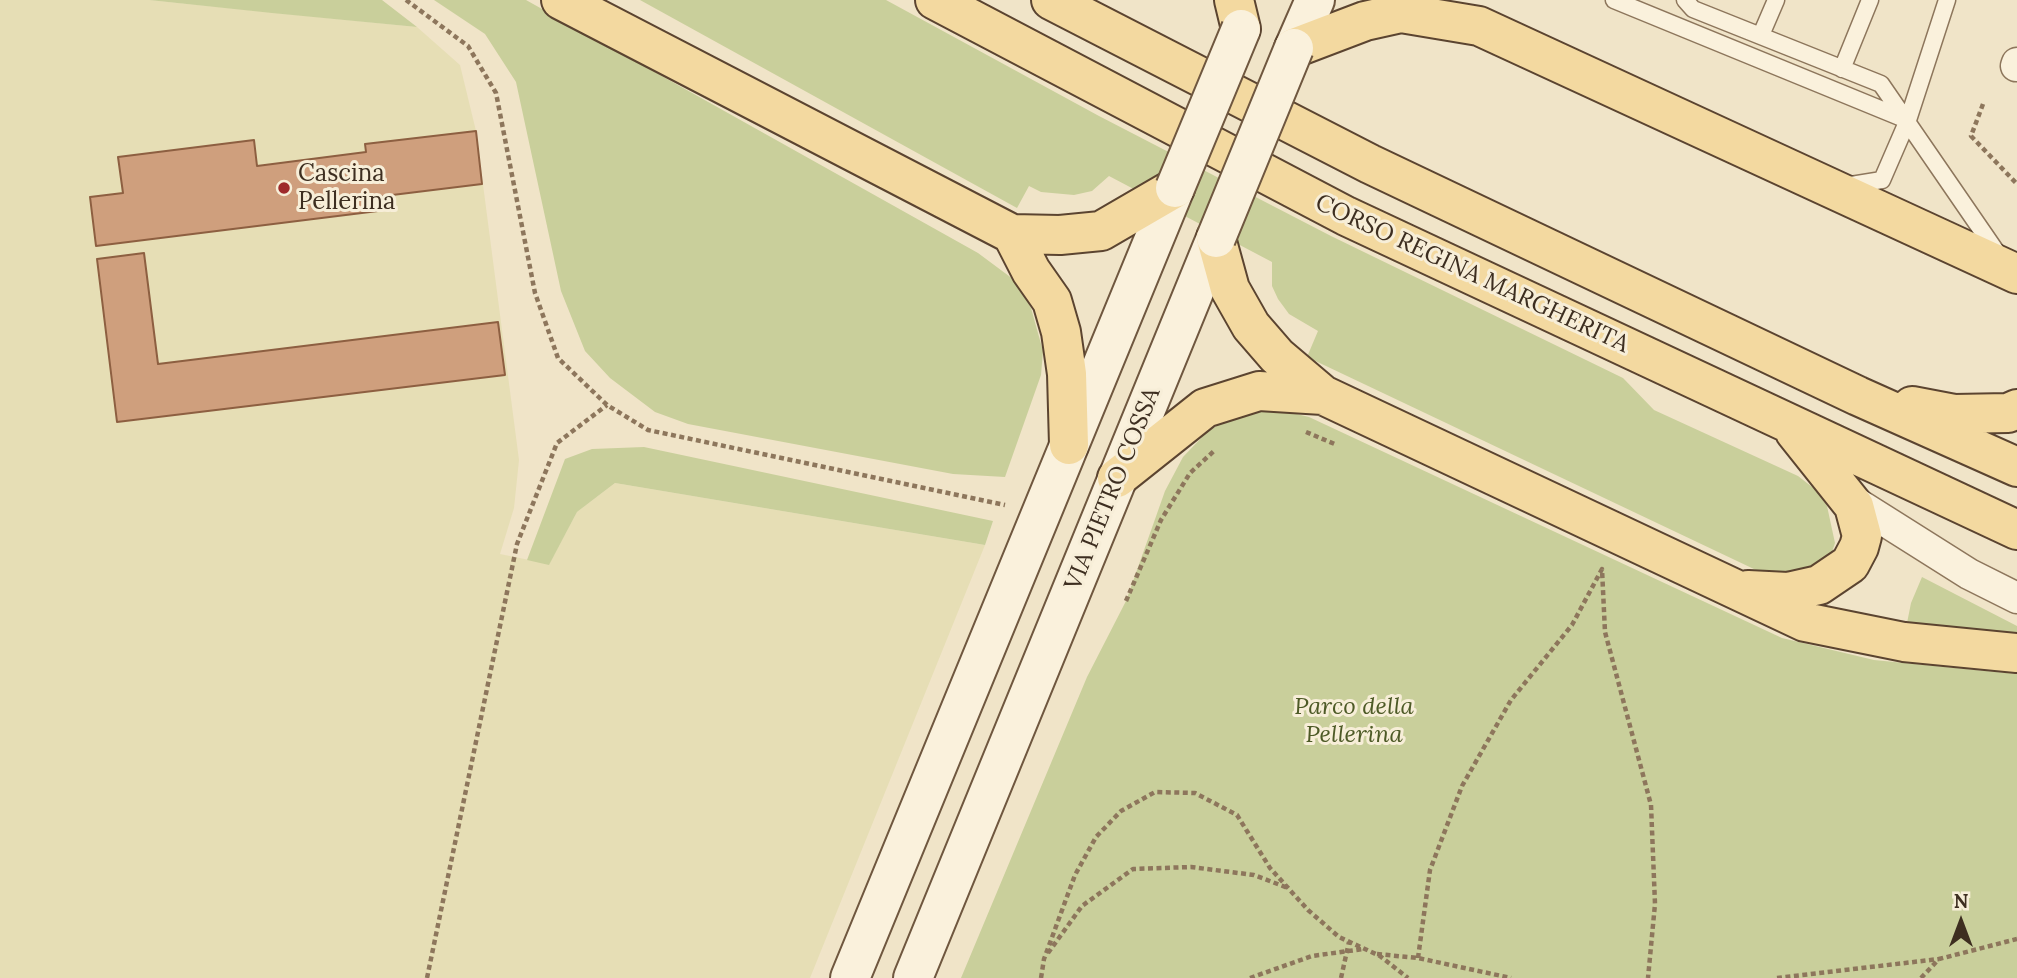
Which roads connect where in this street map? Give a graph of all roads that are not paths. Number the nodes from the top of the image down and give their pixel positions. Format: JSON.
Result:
{"nodes":[{"id":1,"x":561,"y":0,"type":"edge"},
{"id":2,"x":935,"y":0,"type":"edge"},
{"id":3,"x":1051,"y":0,"type":"edge"},
{"id":4,"x":1315,"y":0,"type":"edge"},
{"id":5,"x":1614,"y":0,"type":"edge"},
{"id":6,"x":1685,"y":0,"type":"edge"},
{"id":7,"x":1776,"y":0,"type":"edge"},
{"id":8,"x":1870,"y":0,"type":"edge"},
{"id":9,"x":1947,"y":0,"type":"edge"},
{"id":10,"x":1242,"y":10,"type":"edge"},
{"id":11,"x":1468,"y":13,"type":"edge"},
{"id":12,"x":1761,"y":35,"type":"junction"},
{"id":13,"x":1294,"y":48,"type":"junction"},
{"id":14,"x":1842,"y":69,"type":"junction"},
{"id":15,"x":1908,"y":120,"type":"junction"},
{"id":16,"x":1175,"y":188,"type":"junction"},
{"id":17,"x":1832,"y":188,"type":"junction"},
{"id":18,"x":1012,"y":234,"type":"junction"},
{"id":19,"x":1216,"y":238,"type":"junction"},
{"id":20,"x":2014,"y":276,"type":"edge"},
{"id":21,"x":1323,"y":395,"type":"junction"},
{"id":22,"x":1858,"y":396,"type":"junction"},
{"id":23,"x":2017,"y":409,"type":"edge"},
{"id":24,"x":1788,"y":423,"type":"junction"},
{"id":25,"x":1069,"y":445,"type":"junction"},
{"id":26,"x":2017,"y":467,"type":"edge"},
{"id":27,"x":1117,"y":478,"type":"junction"},
{"id":28,"x":1847,"y":497,"type":"junction"},
{"id":29,"x":2017,"y":530,"type":"edge"},
{"id":30,"x":1732,"y":588,"type":"junction"},
{"id":31,"x":2017,"y":598,"type":"edge"},
{"id":32,"x":2017,"y":653,"type":"edge"},
{"id":33,"x":850,"y":978,"type":"edge"},
{"id":34,"x":913,"y":978,"type":"edge"}],
"edges":[{"from":1,"to":18,"type":"main road"},
{"from":2,"to":24,"type":"main road","name":"CORSO REGINA MARGHERITA"},
{"from":3,"to":22,"type":"main road"},
{"from":4,"to":13,"type":"main road","name":"VIA PIETRO COSSA"},
{"from":5,"to":15,"type":"lane"},
{"from":6,"to":12,"type":"lane"},
{"from":7,"to":12,"type":"lane"},
{"from":8,"to":14,"type":"lane"},
{"from":9,"to":15,"type":"lane"},
{"from":10,"to":16,"type":"main road","bridge":true},
{"from":11,"to":13,"type":"main road"},
{"from":11,"to":17,"type":"main road"},
{"from":12,"to":14,"type":"lane"},
{"from":13,"to":19,"type":"main road","name":"VIA PIETRO COSSA","bridge":true},
{"from":14,"to":15,"type":"lane"},
{"from":15,"to":17,"type":"lane"},
{"from":15,"to":20,"type":"lane"},
{"from":16,"to":18,"type":"main road"},
{"from":16,"to":25,"type":"main road"},
{"from":17,"to":20,"type":"main road"},
{"from":18,"to":25,"type":"main road"},
{"from":19,"to":21,"type":"main road"},
{"from":19,"to":27,"type":"main road","name":"VIA PIETRO COSSA"},
{"from":21,"to":27,"type":"main road"},
{"from":21,"to":30,"type":"main road"},
{"from":22,"to":23,"type":"main road"},
{"from":22,"to":26,"type":"main road"},
{"from":24,"to":28,"type":"main road"},
{"from":24,"to":29,"type":"main road","name":"CORSO REGINA MARGHERITA"},
{"from":25,"to":33,"type":"main road"},
{"from":27,"to":34,"type":"main road","name":"VIA PIETRO COSSA"},
{"from":28,"to":30,"type":"main road"},
{"from":28,"to":31,"type":"street"},
{"from":30,"to":32,"type":"main road"}]}
